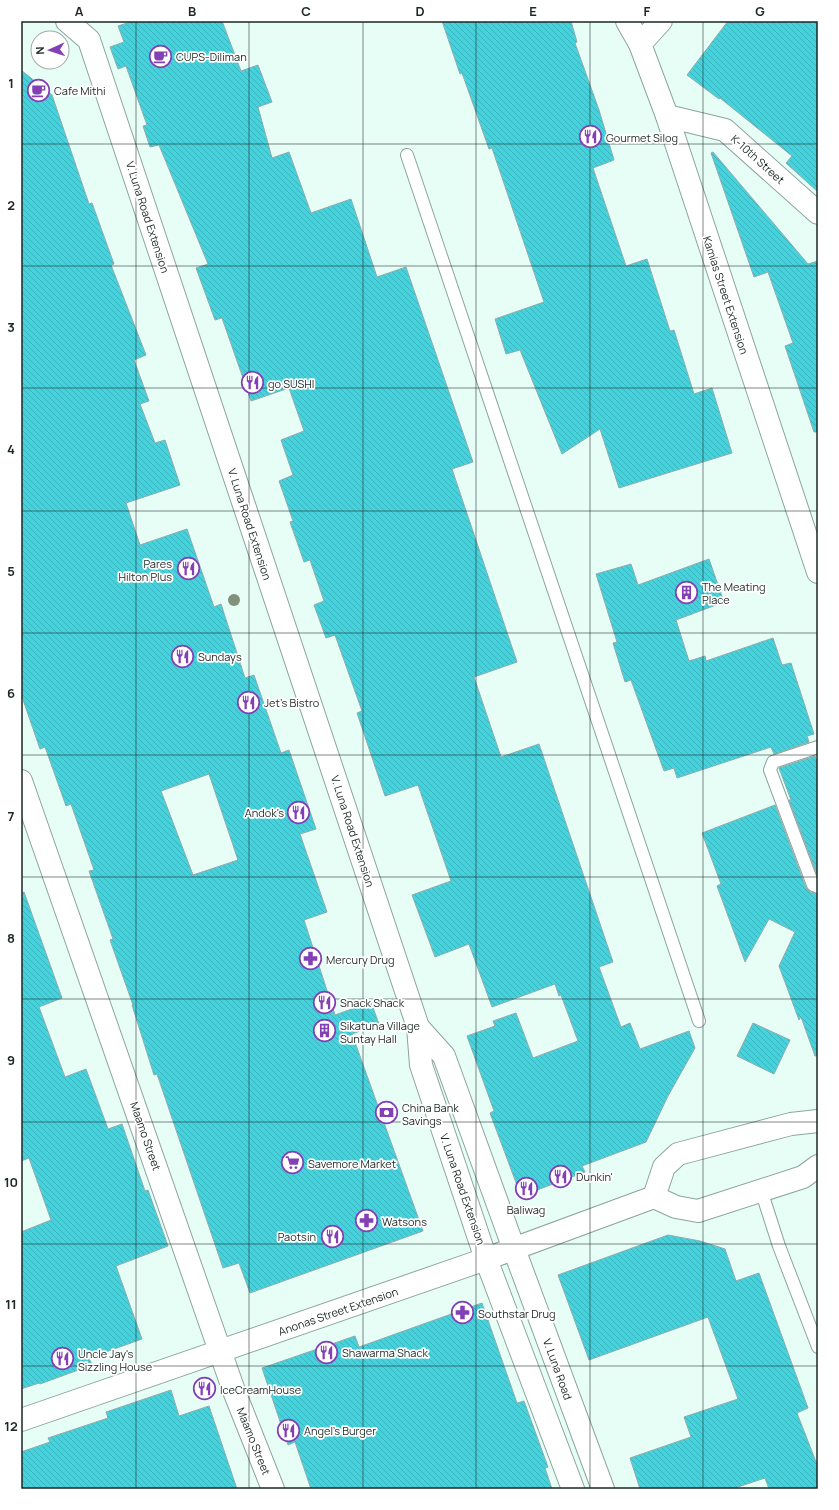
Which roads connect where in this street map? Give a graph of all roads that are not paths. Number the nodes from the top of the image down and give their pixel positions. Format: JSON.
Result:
{"nodes":[{"id":1,"x":67,"y":21,"type":"edge"},
{"id":2,"x":627,"y":21,"type":"edge"},
{"id":3,"x":661,"y":21,"type":"edge"},
{"id":4,"x":86,"y":30,"type":"edge"},
{"id":5,"x":640,"y":44,"type":"junction"},
{"id":6,"x":666,"y":116,"type":"junction"},
{"id":7,"x":407,"y":155,"type":"dead end"},
{"id":8,"x":818,"y":213,"type":"edge"},
{"id":9,"x":818,"y":572,"type":"edge"},
{"id":10,"x":818,"y":747,"type":"edge"},
{"id":11,"x":21,"y":781,"type":"edge"},
{"id":12,"x":818,"y":887,"type":"edge"},
{"id":13,"x":699,"y":1020,"type":"dead end"},
{"id":14,"x":418,"y":1027,"type":"junction"},
{"id":15,"x":818,"y":1121,"type":"edge"},
{"id":16,"x":818,"y":1166,"type":"edge"},
{"id":17,"x":761,"y":1190,"type":"junction"},
{"id":18,"x":654,"y":1197,"type":"junction"},
{"id":19,"x":514,"y":1249,"type":"junction"},
{"id":20,"x":486,"y":1258,"type":"junction"},
{"id":21,"x":818,"y":1347,"type":"edge"},
{"id":22,"x":221,"y":1351,"type":"junction"},
{"id":23,"x":21,"y":1420,"type":"edge"},
{"id":24,"x":273,"y":1489,"type":"edge"},
{"id":25,"x":573,"y":1489,"type":"edge"},
{"id":26,"x":603,"y":1489,"type":"edge"}],
"edges":[{"from":1,"to":4,"type":"street"},
{"from":2,"to":5,"type":"street","name":"Kamias Street Extension"},
{"from":3,"to":5,"type":"street"},
{"from":4,"to":14,"type":"street","name":"V. Luna Road Extension"},
{"from":5,"to":6,"type":"street","name":"Kamias Street Extension"},
{"from":6,"to":8,"type":"street","name":"K-10th Street"},
{"from":6,"to":9,"type":"street","name":"Kamias Street Extension"},
{"from":7,"to":13,"type":"lane"},
{"from":10,"to":12,"type":"lane"},
{"from":11,"to":22,"type":"street","name":"Maamo Street"},
{"from":14,"to":19,"type":"street","name":"V. Luna Road Extension"},
{"from":14,"to":20,"type":"street","name":"V. Luna Road Extension"},
{"from":15,"to":18,"type":"street"},
{"from":16,"to":17,"type":"street"},
{"from":17,"to":18,"type":"street"},
{"from":17,"to":21,"type":"lane"},
{"from":18,"to":19,"type":"street","name":"Anonas Street Extension"},
{"from":19,"to":20,"type":"street","name":"Anonas Street Extension"},
{"from":19,"to":26,"type":"street","name":"V. Luna Road"},
{"from":20,"to":22,"type":"street","name":"Anonas Street Extension"},
{"from":20,"to":25,"type":"street"},
{"from":22,"to":23,"type":"street","name":"Anonas Street Extension"},
{"from":22,"to":24,"type":"street","name":"Maamo Street"}]}
